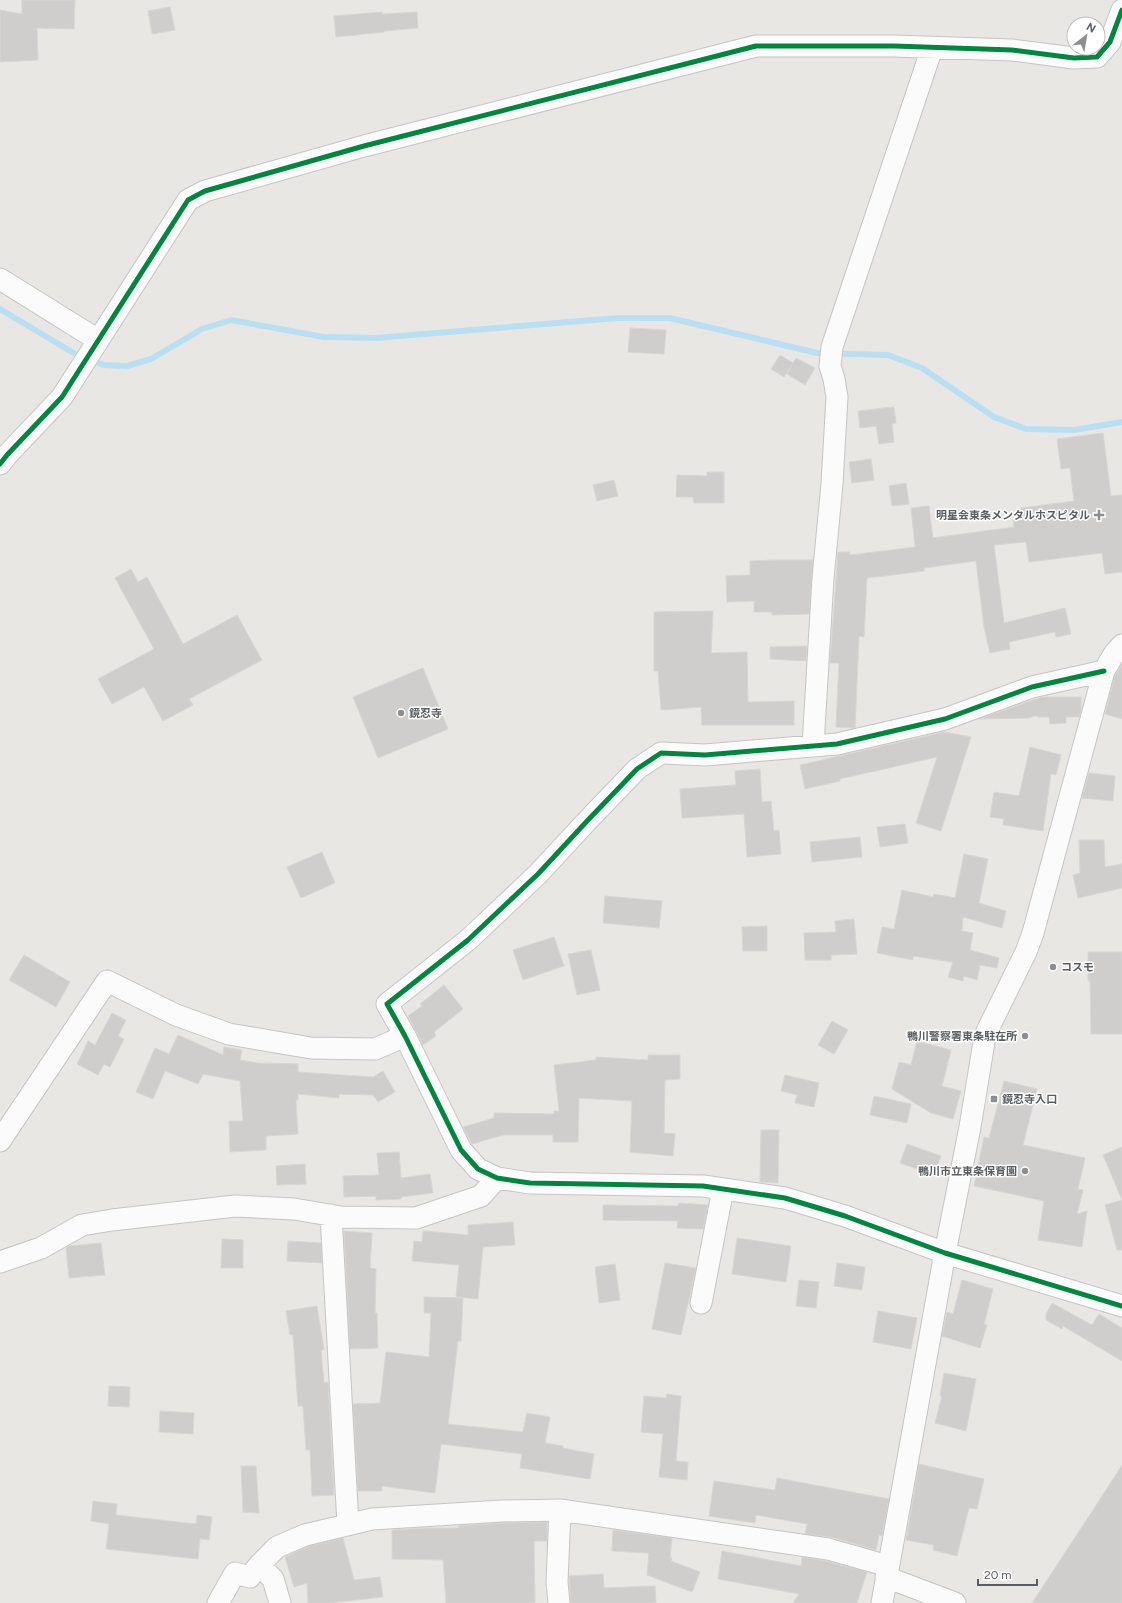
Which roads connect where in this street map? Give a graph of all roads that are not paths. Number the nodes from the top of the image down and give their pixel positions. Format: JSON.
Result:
{"nodes":[{"id":1,"x":1122,"y":10,"type":"edge"},
{"id":2,"x":932,"y":48,"type":"junction"},
{"id":3,"x":0,"y":279,"type":"edge"},
{"id":4,"x":91,"y":351,"type":"junction"},
{"id":5,"x":0,"y":464,"type":"edge"},
{"id":6,"x":1122,"y":645,"type":"edge"},
{"id":7,"x":1104,"y":671,"type":"junction"},
{"id":8,"x":813,"y":746,"type":"junction"},
{"id":9,"x":404,"y":1036,"type":"junction"},
{"id":10,"x":0,"y":1141,"type":"edge"},
{"id":11,"x":497,"y":1178,"type":"junction"},
{"id":12,"x":723,"y":1189,"type":"junction"},
{"id":13,"x":331,"y":1215,"type":"junction"},
{"id":14,"x":945,"y":1253,"type":"junction"},
{"id":15,"x":0,"y":1262,"type":"edge"},
{"id":16,"x":1122,"y":1297,"type":"edge"},
{"id":17,"x":701,"y":1303,"type":"dead end"},
{"id":18,"x":1122,"y":1305,"type":"edge"},
{"id":19,"x":560,"y":1510,"type":"junction"},
{"id":20,"x":348,"y":1525,"type":"junction"},
{"id":21,"x":258,"y":1565,"type":"junction"},
{"id":22,"x":887,"y":1571,"type":"junction"},
{"id":23,"x":218,"y":1603,"type":"edge"},
{"id":24,"x":280,"y":1603,"type":"edge"},
{"id":25,"x":559,"y":1603,"type":"edge"},
{"id":26,"x":882,"y":1603,"type":"edge"},
{"id":27,"x":955,"y":1603,"type":"edge"}],
"edges":[{"from":1,"to":2,"type":"street"},
{"from":2,"to":4,"type":"street"},
{"from":2,"to":8,"type":"street"},
{"from":3,"to":4,"type":"street"},
{"from":4,"to":5,"type":"street"},
{"from":6,"to":7,"type":"street"},
{"from":7,"to":8,"type":"street"},
{"from":7,"to":14,"type":"street"},
{"from":8,"to":9,"type":"street"},
{"from":9,"to":10,"type":"street"},
{"from":9,"to":11,"type":"street"},
{"from":11,"to":12,"type":"street"},
{"from":11,"to":13,"type":"street"},
{"from":12,"to":14,"type":"street"},
{"from":12,"to":17,"type":"street"},
{"from":13,"to":15,"type":"street"},
{"from":13,"to":20,"type":"street"},
{"from":14,"to":18,"type":"street"},
{"from":14,"to":22,"type":"street"},
{"from":16,"to":18,"type":"street"},
{"from":19,"to":20,"type":"street"},
{"from":19,"to":22,"type":"street"},
{"from":19,"to":25,"type":"street"},
{"from":20,"to":21,"type":"street"},
{"from":21,"to":23,"type":"street"},
{"from":21,"to":24,"type":"street"},
{"from":22,"to":26,"type":"street"},
{"from":22,"to":27,"type":"street"}]}
